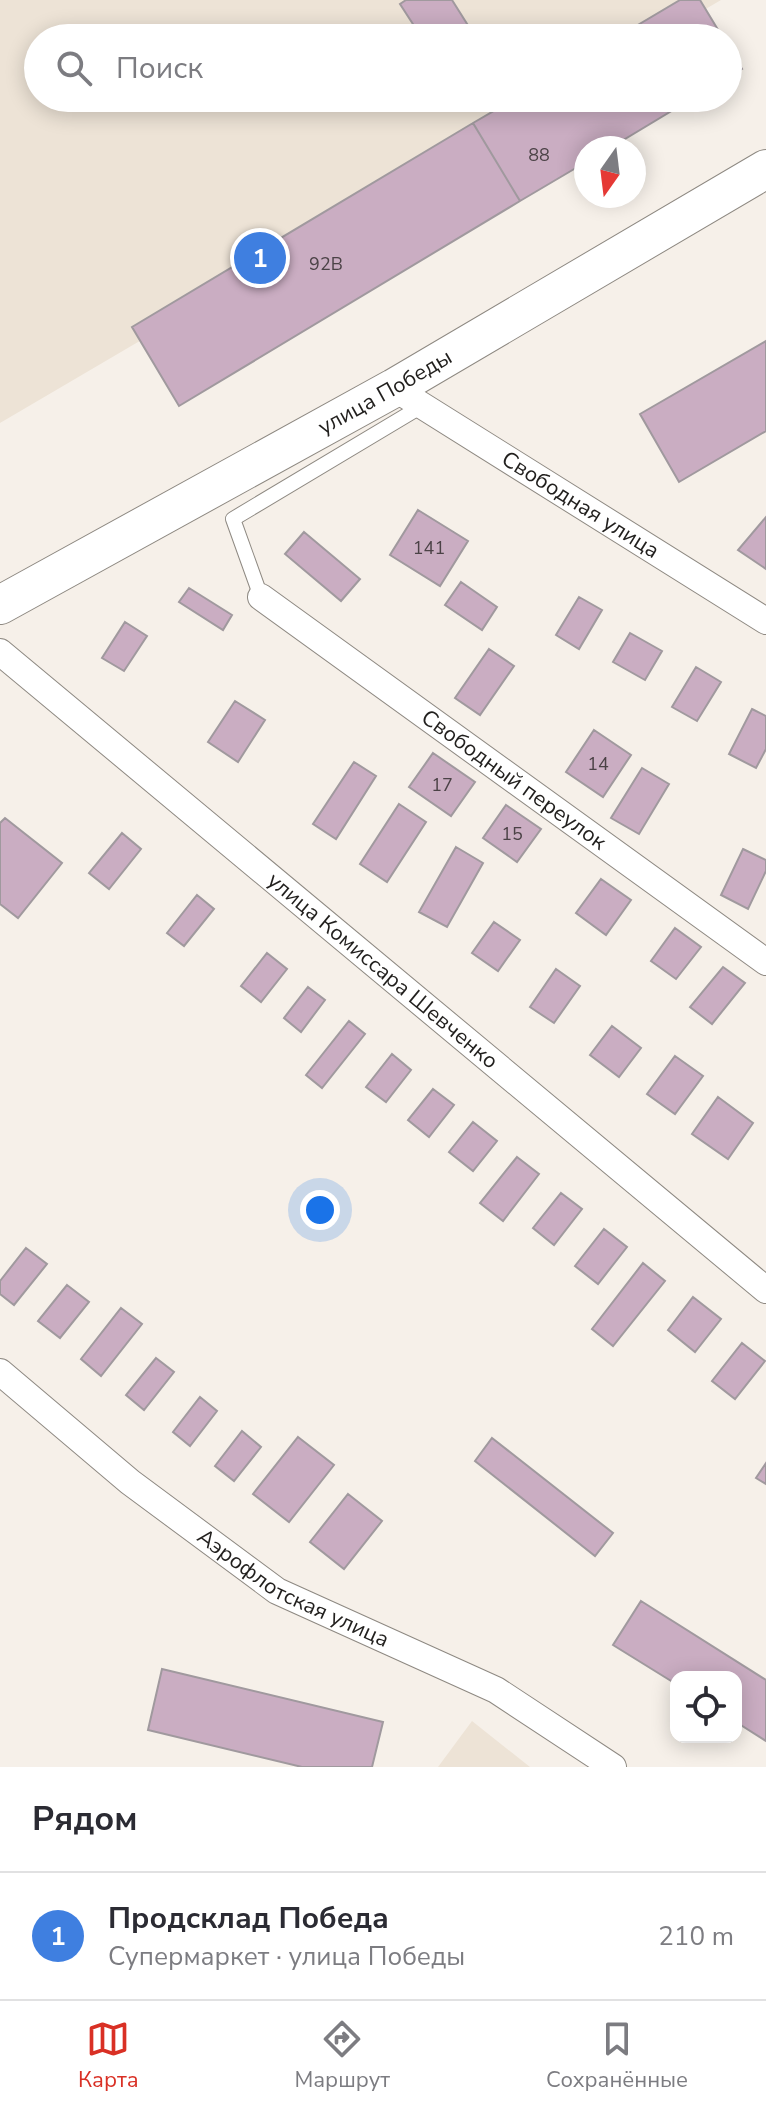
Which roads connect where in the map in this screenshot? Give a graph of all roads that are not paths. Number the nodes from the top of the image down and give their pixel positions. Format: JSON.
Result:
{"nodes":[{"id":1,"x":766,"y":169,"type":"edge"},
{"id":2,"x":408,"y":397,"type":"junction"},
{"id":3,"x":261,"y":597,"type":"joint"},
{"id":4,"x":0,"y":605,"type":"edge"},
{"id":5,"x":766,"y":621,"type":"edge"},
{"id":6,"x":0,"y":652,"type":"edge"},
{"id":7,"x":766,"y":962,"type":"edge"},
{"id":8,"x":766,"y":1290,"type":"edge"},
{"id":9,"x":0,"y":1372,"type":"edge"},
{"id":10,"x":613,"y":1767,"type":"edge"}],
"edges":[{"from":1,"to":2,"type":"street","name":"улица Победы"},
{"from":2,"to":3,"type":"lane"},
{"from":2,"to":4,"type":"street","name":"улица Победы"},
{"from":2,"to":5,"type":"street","name":"Свободная улица"},
{"from":3,"to":7,"type":"street","name":"Свободный переулок"},
{"from":6,"to":8,"type":"street","name":"улица Комиссара Шевченко"},
{"from":9,"to":10,"type":"street","name":"Аэрофлотская улица"}]}
